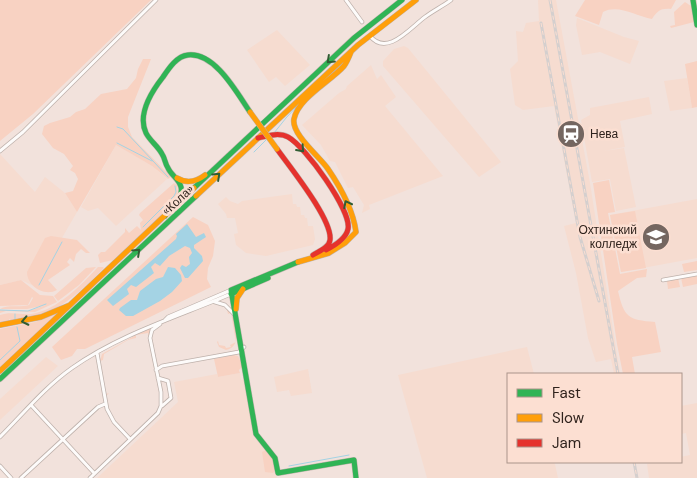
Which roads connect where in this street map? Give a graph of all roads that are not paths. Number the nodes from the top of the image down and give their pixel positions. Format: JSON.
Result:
{"nodes":[{"id":1,"x":156,"y":0,"type":"edge"},
{"id":2,"x":346,"y":0,"type":"edge"},
{"id":3,"x":402,"y":0,"type":"edge"},
{"id":4,"x":416,"y":0,"type":"edge"},
{"id":5,"x":451,"y":0,"type":"edge"},
{"id":6,"x":692,"y":0,"type":"edge"},
{"id":7,"x":362,"y":22,"type":"junction"},
{"id":8,"x":697,"y":25,"type":"edge"},
{"id":9,"x":366,"y":28,"type":"junction"},
{"id":10,"x":370,"y":35,"type":"junction"},
{"id":11,"x":352,"y":50,"type":"junction"},
{"id":12,"x":258,"y":138,"type":"junction"},
{"id":13,"x":0,"y":151,"type":"edge"},
{"id":14,"x":221,"y":163,"type":"junction"},
{"id":15,"x":174,"y":176,"type":"junction"},
{"id":16,"x":165,"y":216,"type":"junction"},
{"id":17,"x":309,"y":258,"type":"junction"},
{"id":18,"x":697,"y":274,"type":"edge"},
{"id":19,"x":663,"y":280,"type":"dead end"},
{"id":20,"x":245,"y":288,"type":"junction"},
{"id":21,"x":232,"y":291,"type":"junction"},
{"id":22,"x":214,"y":301,"type":"junction"},
{"id":23,"x":72,"y":304,"type":"junction"},
{"id":24,"x":235,"y":312,"type":"junction"},
{"id":25,"x":165,"y":320,"type":"junction"},
{"id":26,"x":0,"y":325,"type":"edge"},
{"id":27,"x":242,"y":349,"type":"junction"},
{"id":28,"x":97,"y":353,"type":"junction"},
{"id":29,"x":235,"y":353,"type":"junction"},
{"id":30,"x":242,"y":358,"type":"junction"},
{"id":31,"x":245,"y":367,"type":"junction"},
{"id":32,"x":156,"y":370,"type":"junction"},
{"id":33,"x":0,"y":371,"type":"edge"},
{"id":34,"x":158,"y":378,"type":"junction"},
{"id":35,"x":0,"y":379,"type":"edge"},
{"id":36,"x":105,"y":404,"type":"junction"},
{"id":37,"x":31,"y":405,"type":"junction"},
{"id":38,"x":161,"y":406,"type":"junction"},
{"id":39,"x":0,"y":437,"type":"edge"},
{"id":40,"x":63,"y":439,"type":"junction"},
{"id":41,"x":130,"y":439,"type":"junction"},
{"id":42,"x":0,"y":466,"type":"edge"},
{"id":43,"x":94,"y":473,"type":"junction"},
{"id":44,"x":278,"y":476,"type":"edge"},
{"id":45,"x":11,"y":478,"type":"edge"},
{"id":46,"x":21,"y":478,"type":"edge"},
{"id":47,"x":90,"y":478,"type":"edge"},
{"id":48,"x":356,"y":478,"type":"edge"}],
"edges":[{"from":1,"to":13,"type":"street"},
{"from":2,"to":7,"type":"street"},
{"from":3,"to":9,"type":"street","name":"«Кола»"},
{"from":4,"to":10,"type":"street","name":"«Кола»"},
{"from":5,"to":10,"type":"street"},
{"from":6,"to":8,"type":"street"},
{"from":7,"to":9,"type":"street"},
{"from":7,"to":9,"type":"street"},
{"from":9,"to":14,"type":"street","name":"«Кола»","one_way":true},
{"from":10,"to":11,"type":"street","name":"«Кола»"},
{"from":11,"to":12,"type":"street","name":"«Кола»"},
{"from":17,"to":11,"type":"street","one_way":true},
{"from":12,"to":17,"type":"street","one_way":true},
{"from":35,"to":12,"type":"street","name":"«Кола»","one_way":true},
{"from":14,"to":15,"type":"street"},
{"from":14,"to":16,"type":"street","name":"«Кола»"},
{"from":15,"to":16,"type":"street"},
{"from":15,"to":17,"type":"street","bridge":true},
{"from":16,"to":23,"type":"street","name":"«Кола»"},
{"from":17,"to":20,"type":"street"},
{"from":17,"to":21,"type":"street"},
{"from":18,"to":19,"type":"street"},
{"from":20,"to":21,"type":"street"},
{"from":20,"to":24,"type":"street"},
{"from":21,"to":22,"type":"street"},
{"from":21,"to":24,"type":"street"},
{"from":21,"to":25,"type":"street"},
{"from":22,"to":24,"type":"street"},
{"from":22,"to":25,"type":"street"},
{"from":23,"to":26,"type":"street","one_way":true},
{"from":23,"to":33,"type":"street","name":"«Кола»"},
{"from":24,"to":27,"type":"street"},
{"from":25,"to":28,"type":"street"},
{"from":25,"to":32,"type":"street"},
{"from":27,"to":29,"type":"street"},
{"from":27,"to":30,"type":"street"},
{"from":27,"to":31,"type":"street"},
{"from":28,"to":36,"type":"street"},
{"from":28,"to":37,"type":"street"},
{"from":29,"to":30,"type":"street"},
{"from":29,"to":32,"type":"street"},
{"from":30,"to":31,"type":"street"},
{"from":31,"to":44,"type":"street"},
{"from":32,"to":34,"type":"street"},
{"from":34,"to":38,"type":"street"},
{"from":34,"to":38,"type":"street"},
{"from":36,"to":40,"type":"street"},
{"from":36,"to":41,"type":"street"},
{"from":37,"to":39,"type":"street"},
{"from":37,"to":40,"type":"street"},
{"from":38,"to":41,"type":"street"},
{"from":40,"to":43,"type":"street"},
{"from":40,"to":46,"type":"street"},
{"from":41,"to":43,"type":"street"},
{"from":42,"to":45,"type":"street"},
{"from":43,"to":47,"type":"street"},
{"from":44,"to":48,"type":"street"}]}
